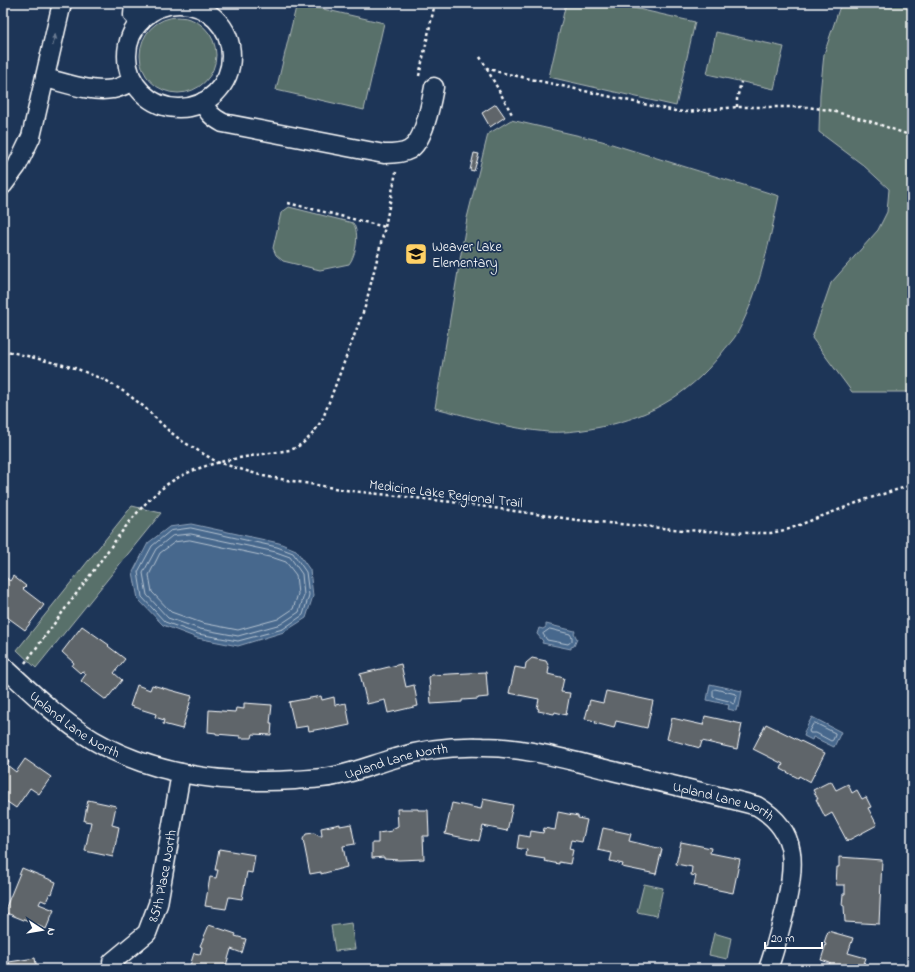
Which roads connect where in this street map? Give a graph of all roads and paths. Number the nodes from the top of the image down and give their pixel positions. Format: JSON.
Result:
{"nodes":[{"id":1,"x":62,"y":3,"type":"edge"},
{"id":2,"x":134,"y":3,"type":"edge"},
{"id":3,"x":435,"y":3,"type":"edge"},
{"id":4,"x":141,"y":21,"type":"junction"},
{"id":5,"x":480,"y":57,"type":"dead end"},
{"id":6,"x":487,"y":68,"type":"junction"},
{"id":7,"x":45,"y":78,"type":"junction"},
{"id":8,"x":133,"y":81,"type":"junction"},
{"id":9,"x":418,"y":81,"type":"dead end"},
{"id":10,"x":741,"y":82,"type":"dead end"},
{"id":11,"x":434,"y":87,"type":"dead end"},
{"id":12,"x":203,"y":102,"type":"junction"},
{"id":13,"x":737,"y":107,"type":"junction"},
{"id":14,"x":513,"y":116,"type":"dead end"},
{"id":15,"x":912,"y":136,"type":"edge"},
{"id":16,"x":396,"y":166,"type":"dead end"},
{"id":17,"x":3,"y":185,"type":"edge"},
{"id":18,"x":288,"y":204,"type":"dead end"},
{"id":19,"x":385,"y":227,"type":"junction"},
{"id":20,"x":3,"y":350,"type":"edge"},
{"id":21,"x":217,"y":462,"type":"junction"},
{"id":22,"x":912,"y":485,"type":"edge"},
{"id":23,"x":3,"y":666,"type":"edge"},
{"id":24,"x":21,"y":668,"type":"dead end"},
{"id":25,"x":181,"y":773,"type":"junction"},
{"id":26,"x":112,"y":962,"type":"dead end"},
{"id":27,"x":768,"y":969,"type":"edge"}],
"edges":[{"from":7,"to":1,"type":"street","one_way":true},
{"from":2,"to":4,"type":"street"},
{"from":3,"to":9,"type":"path"},
{"from":4,"to":8,"type":"street"},
{"from":4,"to":12,"type":"street"},
{"from":5,"to":6,"type":"path"},
{"from":6,"to":13,"type":"path"},
{"from":6,"to":14,"type":"path"},
{"from":7,"to":8,"type":"street"},
{"from":7,"to":17,"type":"street"},
{"from":8,"to":12,"type":"street"},
{"from":10,"to":13,"type":"path"},
{"from":11,"to":12,"type":"street"},
{"from":13,"to":15,"type":"path"},
{"from":16,"to":19,"type":"path"},
{"from":18,"to":19,"type":"path"},
{"from":19,"to":21,"type":"path"},
{"from":20,"to":21,"type":"path","name":"Medicine Lake Regional Trail"},
{"from":21,"to":22,"type":"path","name":"Medicine Lake Regional Trail"},
{"from":21,"to":24,"type":"path"},
{"from":23,"to":25,"type":"street","name":"Upland Lane North"},
{"from":25,"to":26,"type":"street","name":"85th Place North"},
{"from":25,"to":27,"type":"street","name":"Upland Lane North"}]}
